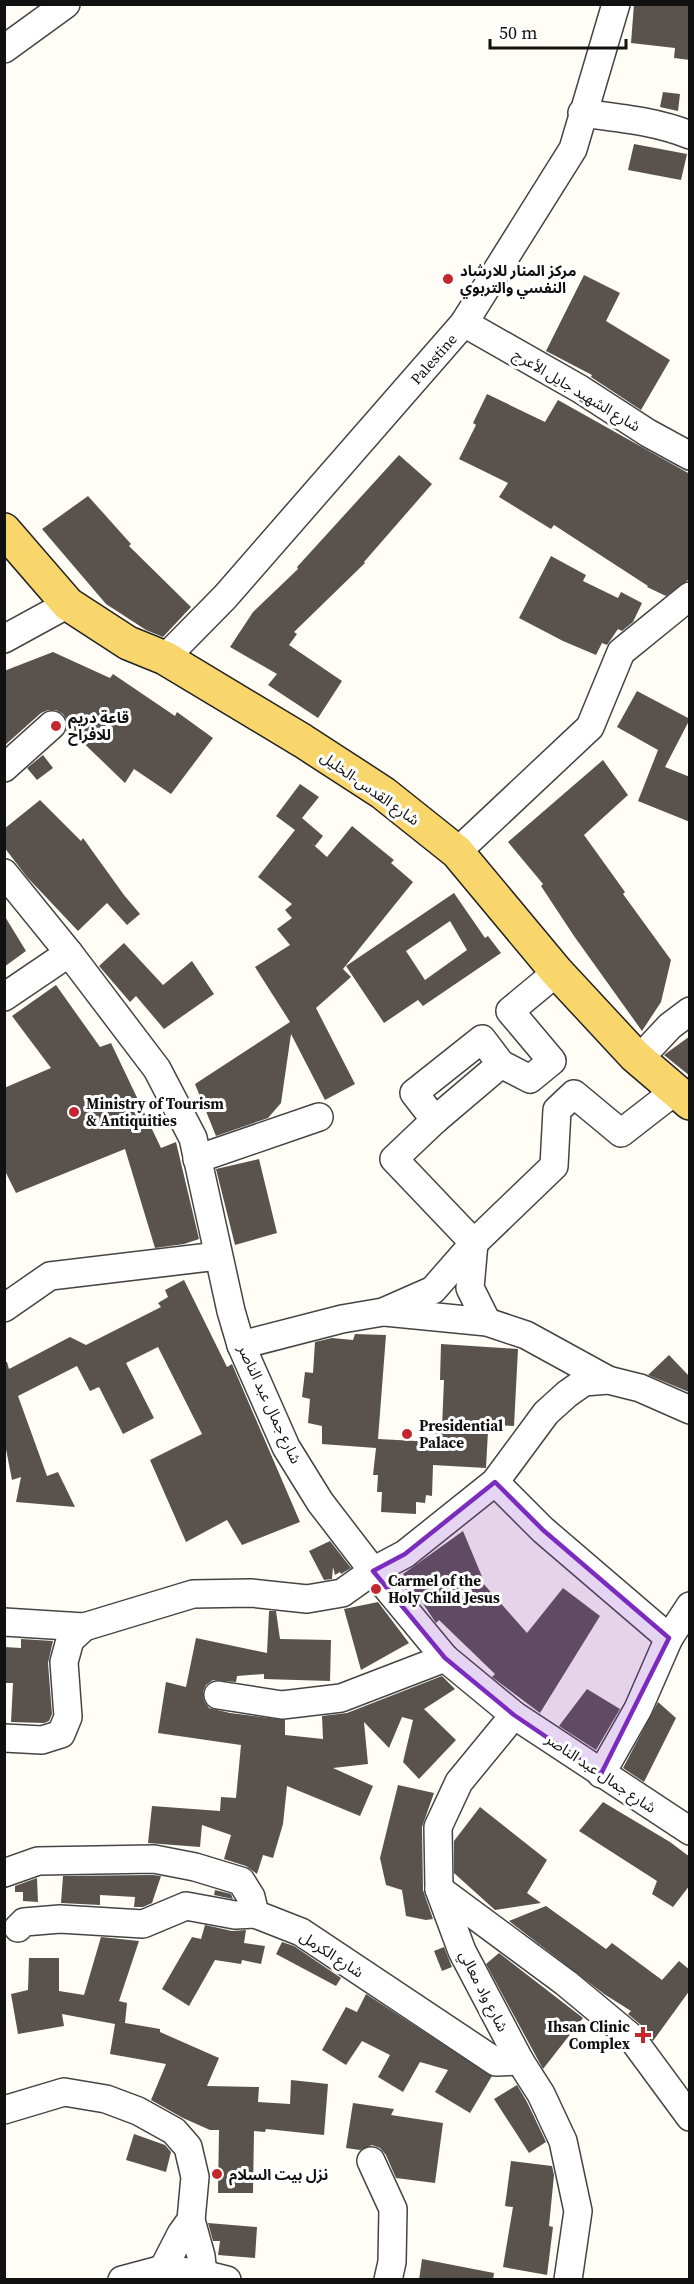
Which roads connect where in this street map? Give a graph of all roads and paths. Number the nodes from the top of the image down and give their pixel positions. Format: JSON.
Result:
{"nodes":[{"id":1,"x":66,"y":4,"type":"edge"},
{"id":2,"x":616,"y":4,"type":"edge"},
{"id":3,"x":4,"y":49,"type":"edge"},
{"id":4,"x":582,"y":113,"type":"junction"},
{"id":5,"x":690,"y":135,"type":"edge"},
{"id":6,"x":464,"y":323,"type":"junction"},
{"id":7,"x":690,"y":456,"type":"edge"},
{"id":8,"x":4,"y":530,"type":"edge"},
{"id":9,"x":690,"y":596,"type":"edge"},
{"id":10,"x":68,"y":604,"type":"junction"},
{"id":11,"x":4,"y":639,"type":"edge"},
{"id":12,"x":165,"y":658,"type":"junction"},
{"id":13,"x":52,"y":725,"type":"dead end"},
{"id":14,"x":4,"y":768,"type":"edge"},
{"id":15,"x":457,"y":852,"type":"junction"},
{"id":16,"x":4,"y":873,"type":"edge"},
{"id":17,"x":69,"y":953,"type":"junction"},
{"id":18,"x":557,"y":972,"type":"junction"},
{"id":19,"x":4,"y":997,"type":"edge"},
{"id":20,"x":690,"y":1011,"type":"edge"},
{"id":21,"x":639,"y":1059,"type":"junction"},
{"id":22,"x":682,"y":1097,"type":"edge"},
{"id":23,"x":319,"y":1117,"type":"dead end"},
{"id":24,"x":197,"y":1159,"type":"junction"},
{"id":25,"x":474,"y":1243,"type":"junction"},
{"id":26,"x":218,"y":1256,"type":"junction"},
{"id":27,"x":4,"y":1308,"type":"edge"},
{"id":28,"x":383,"y":1311,"type":"junction"},
{"id":29,"x":487,"y":1322,"type":"junction"},
{"id":30,"x":242,"y":1345,"type":"junction"},
{"id":31,"x":608,"y":1380,"type":"junction"},
{"id":32,"x":690,"y":1410,"type":"edge"},
{"id":33,"x":495,"y":1482,"type":"junction"},
{"id":34,"x":373,"y":1571,"type":"junction"},
{"id":35,"x":690,"y":1606,"type":"edge"},
{"id":36,"x":4,"y":1622,"type":"edge"},
{"id":37,"x":84,"y":1627,"type":"junction"},
{"id":38,"x":669,"y":1638,"type":"junction"},
{"id":39,"x":445,"y":1658,"type":"junction"},
{"id":40,"x":218,"y":1695,"type":"dead end"},
{"id":41,"x":514,"y":1715,"type":"junction"},
{"id":42,"x":4,"y":1738,"type":"edge"},
{"id":43,"x":601,"y":1774,"type":"junction"},
{"id":44,"x":690,"y":1831,"type":"edge"},
{"id":45,"x":4,"y":1873,"type":"edge"},
{"id":46,"x":439,"y":1889,"type":"junction"},
{"id":47,"x":255,"y":1914,"type":"junction"},
{"id":48,"x":18,"y":1928,"type":"dead end"},
{"id":49,"x":520,"y":2061,"type":"junction"},
{"id":50,"x":4,"y":2110,"type":"edge"},
{"id":51,"x":690,"y":2117,"type":"edge"},
{"id":52,"x":371,"y":2161,"type":"dead end"},
{"id":53,"x":191,"y":2220,"type":"junction"},
{"id":54,"x":163,"y":2269,"type":"junction"},
{"id":55,"x":215,"y":2277,"type":"edge"},
{"id":56,"x":122,"y":2280,"type":"edge"},
{"id":57,"x":388,"y":2280,"type":"edge"},
{"id":58,"x":568,"y":2280,"type":"edge"}],
"edges":[{"from":1,"to":3,"type":"street"},
{"from":2,"to":4,"type":"street","name":"Palestine"},
{"from":4,"to":5,"type":"street"},
{"from":4,"to":6,"type":"street","name":"Palestine"},
{"from":6,"to":7,"type":"street","name":"شارع الشهيد جايل الأعرج"},
{"from":6,"to":12,"type":"street","name":"Palestine"},
{"from":8,"to":10,"type":"main road","name":"شارع القدس-الخليل"},
{"from":9,"to":15,"type":"street"},
{"from":10,"to":11,"type":"street"},
{"from":10,"to":12,"type":"main road","name":"شارع القدس-الخليل"},
{"from":12,"to":15,"type":"main road","name":"شارع القدس-الخليل"},
{"from":13,"to":14,"type":"street"},
{"from":15,"to":18,"type":"main road","name":"شارع القدس-الخليل"},
{"from":16,"to":17,"type":"street","name":"شارع جمال عبد الناصر"},
{"from":17,"to":19,"type":"street"},
{"from":17,"to":24,"type":"street","name":"شارع جمال عبد الناصر"},
{"from":18,"to":21,"type":"main road","name":"شارع القدس-الخليل"},
{"from":18,"to":25,"type":"street"},
{"from":20,"to":21,"type":"street"},
{"from":21,"to":22,"type":"main road","name":"شارع القدس-الخليل"},
{"from":22,"to":25,"type":"street"},
{"from":23,"to":24,"type":"street"},
{"from":24,"to":26,"type":"street","name":"شارع جمال عبد الناصر"},
{"from":25,"to":28,"type":"street"},
{"from":25,"to":29,"type":"street"},
{"from":26,"to":27,"type":"street"},
{"from":26,"to":30,"type":"street","name":"شارع جمال عبد الناصر"},
{"from":28,"to":29,"type":"street"},
{"from":28,"to":30,"type":"street"},
{"from":29,"to":31,"type":"street"},
{"from":30,"to":34,"type":"street","name":"شارع جمال عبد الناصر"},
{"from":31,"to":32,"type":"street"},
{"from":31,"to":33,"type":"street"},
{"from":33,"to":34,"type":"street"},
{"from":33,"to":38,"type":"street"},
{"from":34,"to":37,"type":"street"},
{"from":34,"to":39,"type":"street","name":"شارع جمال عبد الناصر"},
{"from":35,"to":38,"type":"street"},
{"from":36,"to":37,"type":"street"},
{"from":37,"to":42,"type":"street"},
{"from":38,"to":43,"type":"street"},
{"from":39,"to":40,"type":"street"},
{"from":39,"to":41,"type":"street","name":"شارع جمال عبد الناصر"},
{"from":41,"to":43,"type":"street","name":"شارع جمال عبد الناصر"},
{"from":41,"to":46,"type":"street","name":"شارع واد معالي"},
{"from":43,"to":44,"type":"street","name":"شارع جمال عبد الناصر"},
{"from":45,"to":47,"type":"street"},
{"from":46,"to":49,"type":"street","name":"شارع واد معالي"},
{"from":46,"to":51,"type":"street"},
{"from":47,"to":48,"type":"street","name":"شارع الكرمل"},
{"from":47,"to":49,"type":"street","name":"شارع الكرمل"},
{"from":49,"to":58,"type":"street","name":"شارع واد معالي"},
{"from":50,"to":53,"type":"street"},
{"from":52,"to":57,"type":"street"},
{"from":53,"to":54,"type":"street"},
{"from":53,"to":55,"type":"street"},
{"from":54,"to":55,"type":"street"},
{"from":54,"to":56,"type":"street"}]}
